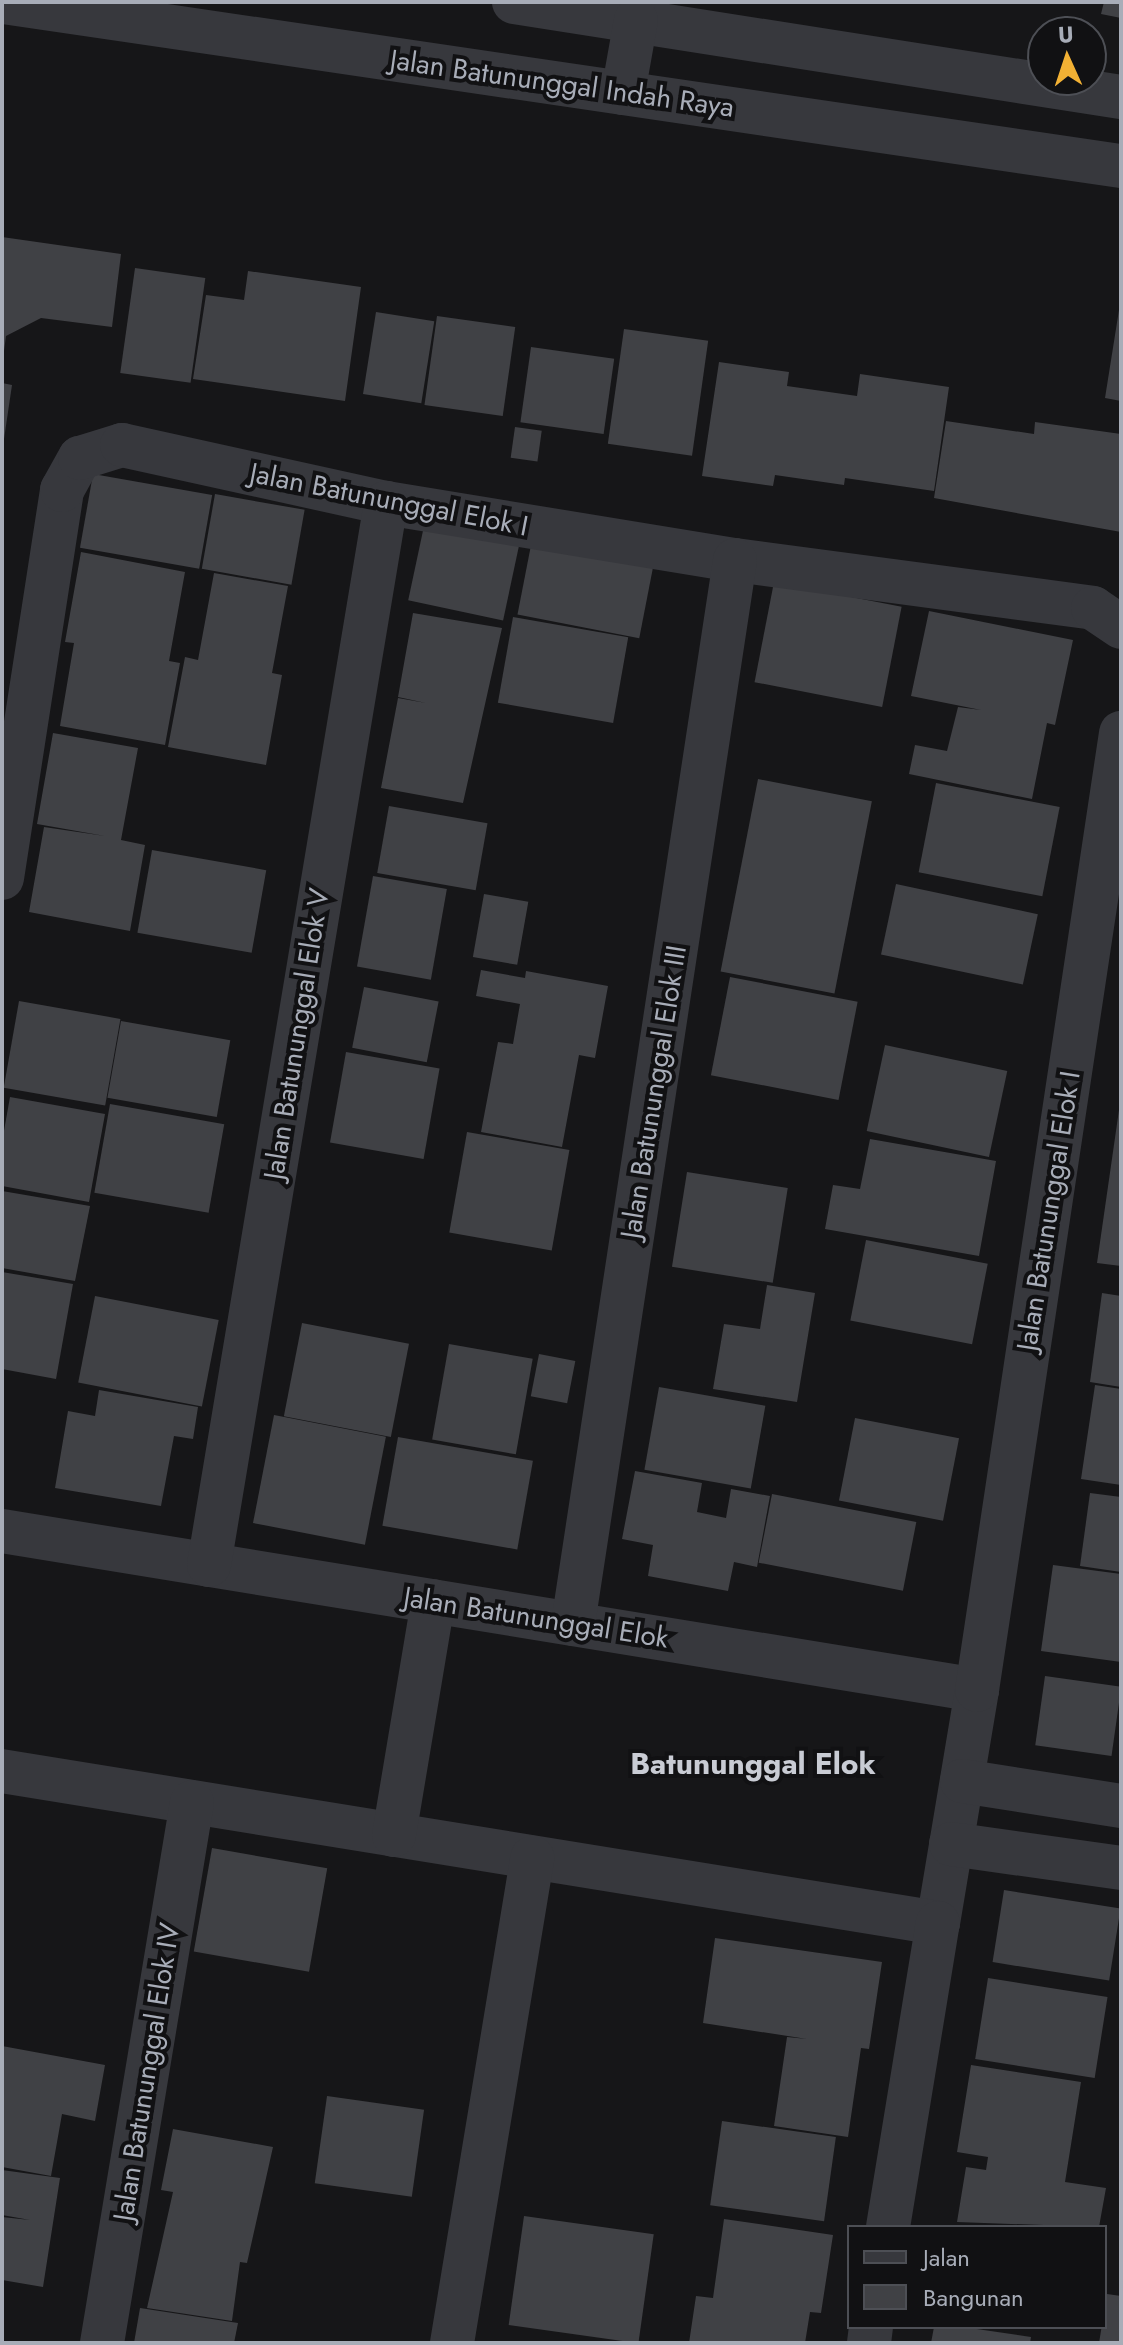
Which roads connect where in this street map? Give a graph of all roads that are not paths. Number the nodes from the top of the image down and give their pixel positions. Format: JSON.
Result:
{"nodes":[{"id":1,"x":3,"y":2,"type":"edge"},
{"id":2,"x":514,"y":2,"type":"edge"},
{"id":3,"x":636,"y":20,"type":"junction"},
{"id":4,"x":623,"y":93,"type":"junction"},
{"id":5,"x":1121,"y":97,"type":"edge"},
{"id":6,"x":1121,"y":166,"type":"edge"},
{"id":7,"x":386,"y":503,"type":"junction"},
{"id":8,"x":735,"y":560,"type":"junction"},
{"id":9,"x":1121,"y":627,"type":"edge"},
{"id":10,"x":1121,"y":733,"type":"edge"},
{"id":11,"x":2,"y":878,"type":"edge"},
{"id":12,"x":2,"y":1531,"type":"edge"},
{"id":13,"x":209,"y":1565,"type":"junction"},
{"id":14,"x":433,"y":1601,"type":"junction"},
{"id":15,"x":573,"y":1624,"type":"junction"},
{"id":16,"x":977,"y":1690,"type":"junction"},
{"id":17,"x":2,"y":1771,"type":"edge"},
{"id":18,"x":962,"y":1781,"type":"junction"},
{"id":19,"x":192,"y":1802,"type":"junction"},
{"id":20,"x":1121,"y":1806,"type":"edge"},
{"id":21,"x":394,"y":1835,"type":"junction"},
{"id":22,"x":951,"y":1844,"type":"junction"},
{"id":23,"x":532,"y":1858,"type":"junction"},
{"id":24,"x":1121,"y":1868,"type":"edge"},
{"id":25,"x":938,"y":1923,"type":"junction"},
{"id":26,"x":888,"y":2225,"type":"edge"},
{"id":27,"x":102,"y":2343,"type":"edge"},
{"id":28,"x":452,"y":2343,"type":"edge"}],
"edges":[{"from":1,"to":4,"type":"street","name":"Jalan Batununggal Indah Raya"},
{"from":2,"to":3,"type":"street"},
{"from":3,"to":4,"type":"street"},
{"from":3,"to":5,"type":"street"},
{"from":4,"to":6,"type":"street","name":"Jalan Batununggal Indah Raya"},
{"from":7,"to":8,"type":"street","name":"Jalan Batununggal Elok I"},
{"from":7,"to":11,"type":"street","name":"Jalan Batununggal Elok I"},
{"from":7,"to":13,"type":"street","name":"Jalan Batununggal Elok V"},
{"from":8,"to":9,"type":"street","name":"Jalan Batununggal Elok I"},
{"from":8,"to":15,"type":"street","name":"Jalan Batununggal Elok III"},
{"from":10,"to":16,"type":"street","name":"Jalan Batununggal Elok I"},
{"from":12,"to":13,"type":"street","name":"Jalan Batununggal Elok"},
{"from":13,"to":14,"type":"street","name":"Jalan Batununggal Elok"},
{"from":14,"to":15,"type":"street","name":"Jalan Batununggal Elok"},
{"from":14,"to":21,"type":"street"},
{"from":15,"to":16,"type":"street","name":"Jalan Batununggal Elok"},
{"from":16,"to":18,"type":"street"},
{"from":17,"to":19,"type":"street"},
{"from":18,"to":20,"type":"street"},
{"from":18,"to":22,"type":"street"},
{"from":19,"to":21,"type":"street"},
{"from":19,"to":27,"type":"street","name":"Jalan Batununggal Elok IV"},
{"from":21,"to":23,"type":"street"},
{"from":22,"to":24,"type":"street"},
{"from":22,"to":25,"type":"street"},
{"from":23,"to":25,"type":"street"},
{"from":23,"to":28,"type":"street"},
{"from":25,"to":26,"type":"street"}]}
